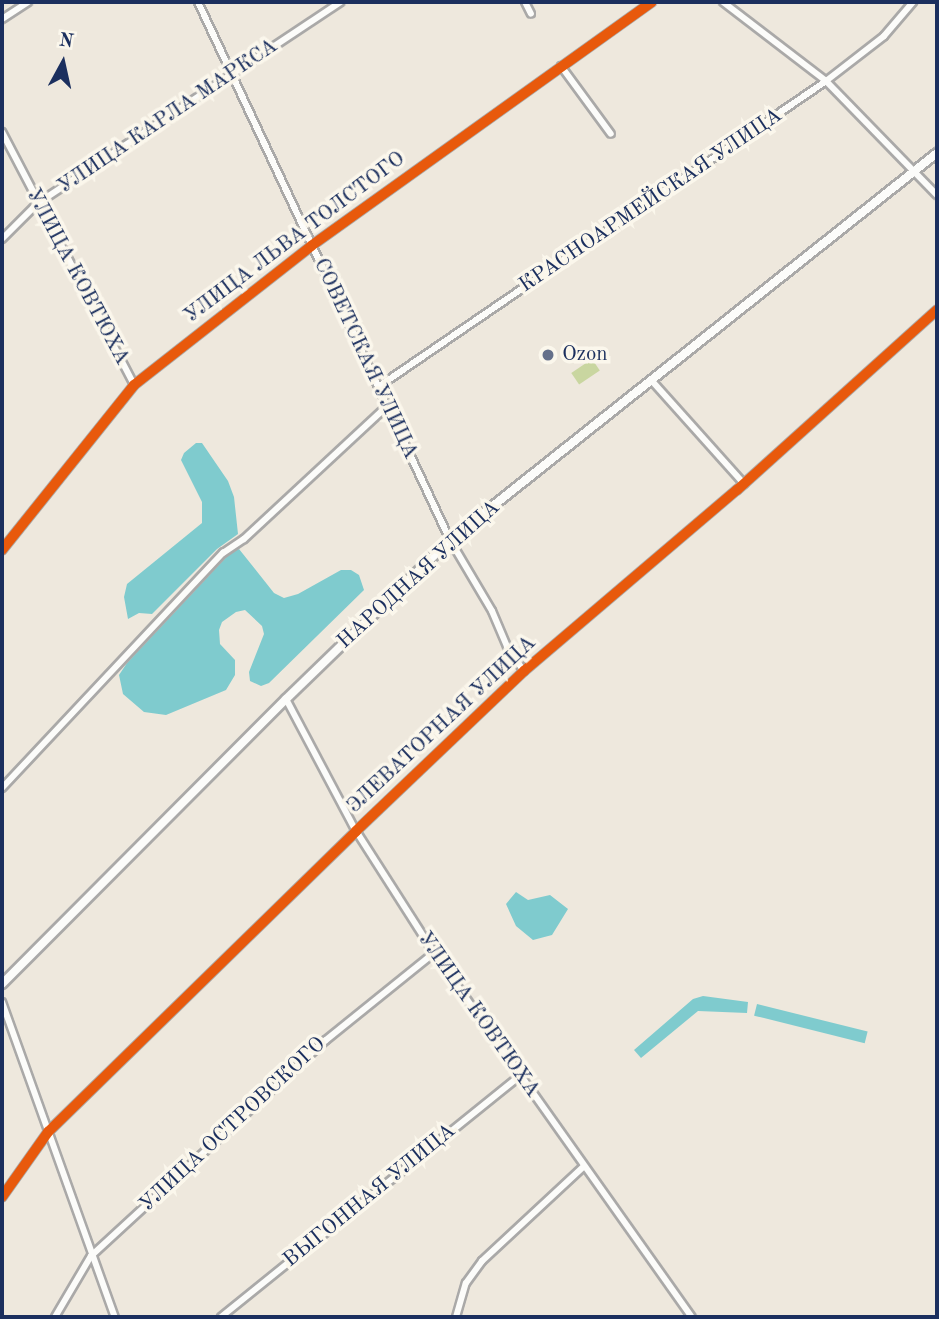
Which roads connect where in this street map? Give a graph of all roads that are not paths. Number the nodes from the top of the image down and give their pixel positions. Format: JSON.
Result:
{"nodes":[{"id":1,"x":28,"y":2,"type":"edge"},
{"id":2,"x":198,"y":2,"type":"edge"},
{"id":3,"x":341,"y":2,"type":"edge"},
{"id":4,"x":525,"y":2,"type":"edge"},
{"id":5,"x":652,"y":2,"type":"edge"},
{"id":6,"x":723,"y":2,"type":"edge"},
{"id":7,"x":914,"y":2,"type":"edge"},
{"id":8,"x":531,"y":14,"type":"dead end"},
{"id":9,"x":2,"y":19,"type":"edge"},
{"id":10,"x":561,"y":66,"type":"junction"},
{"id":11,"x":232,"y":75,"type":"junction"},
{"id":12,"x":826,"y":81,"type":"junction"},
{"id":13,"x":2,"y":132,"type":"edge"},
{"id":14,"x":611,"y":134,"type":"dead end"},
{"id":15,"x":937,"y":153,"type":"edge"},
{"id":16,"x":917,"y":172,"type":"junction"},
{"id":17,"x":937,"y":195,"type":"edge"},
{"id":18,"x":38,"y":203,"type":"junction"},
{"id":19,"x":2,"y":239,"type":"edge"},
{"id":20,"x":311,"y":246,"type":"junction"},
{"id":21,"x":937,"y":310,"type":"edge"},
{"id":22,"x":652,"y":381,"type":"junction"},
{"id":23,"x":134,"y":385,"type":"junction"},
{"id":24,"x":378,"y":387,"type":"junction"},
{"id":25,"x":387,"y":406,"type":"junction"},
{"id":26,"x":744,"y":484,"type":"junction"},
{"id":27,"x":450,"y":540,"type":"junction"},
{"id":28,"x":2,"y":550,"type":"edge"},
{"id":29,"x":524,"y":671,"type":"junction"},
{"id":30,"x":286,"y":699,"type":"junction"},
{"id":31,"x":2,"y":788,"type":"edge"},
{"id":32,"x":356,"y":831,"type":"junction"},
{"id":33,"x":434,"y":953,"type":"junction"},
{"id":34,"x":2,"y":984,"type":"edge"},
{"id":35,"x":2,"y":1002,"type":"edge"},
{"id":36,"x":520,"y":1076,"type":"junction"},
{"id":37,"x":48,"y":1132,"type":"junction"},
{"id":38,"x":583,"y":1167,"type":"junction"},
{"id":39,"x":2,"y":1197,"type":"edge"},
{"id":40,"x":91,"y":1256,"type":"junction"},
{"id":41,"x":55,"y":1317,"type":"edge"},
{"id":42,"x":115,"y":1317,"type":"edge"},
{"id":43,"x":221,"y":1317,"type":"edge"},
{"id":44,"x":456,"y":1317,"type":"edge"},
{"id":45,"x":692,"y":1317,"type":"edge"}],
"edges":[{"from":1,"to":9,"type":"street"},
{"from":2,"to":11,"type":"street","name":"СОВЕТСКАЯ УЛИЦА"},
{"from":3,"to":11,"type":"street","name":"УЛИЦА КАРЛА МАРКСА"},
{"from":4,"to":8,"type":"street"},
{"from":5,"to":10,"type":"street","name":"УЛИЦА ЛЬВА ТОЛСТОГО"},
{"from":6,"to":12,"type":"street"},
{"from":7,"to":12,"type":"street","name":"КРАСНОАРМЕЙСКАЯ УЛИЦА"},
{"from":10,"to":14,"type":"street"},
{"from":10,"to":20,"type":"street","name":"УЛИЦА ЛЬВА ТОЛСТОГО"},
{"from":11,"to":18,"type":"street","name":"УЛИЦА КАРЛА МАРКСА"},
{"from":11,"to":20,"type":"street","name":"СОВЕТСКАЯ УЛИЦА"},
{"from":12,"to":16,"type":"street"},
{"from":12,"to":24,"type":"street","name":"КРАСНОАРМЕЙСКАЯ УЛИЦА"},
{"from":13,"to":18,"type":"street","name":"УЛИЦА КОВТЮХА"},
{"from":15,"to":16,"type":"main road","name":"НАРОДНАЯ УЛИЦА"},
{"from":16,"to":17,"type":"street"},
{"from":16,"to":22,"type":"main road","name":"НАРОДНАЯ УЛИЦА"},
{"from":18,"to":19,"type":"street","name":"УЛИЦА КАРЛА МАРКСА"},
{"from":18,"to":23,"type":"street","name":"УЛИЦА КОВТЮХА"},
{"from":20,"to":23,"type":"street","name":"УЛИЦА ЛЬВА ТОЛСТОГО"},
{"from":20,"to":24,"type":"street","name":"СОВЕТСКАЯ УЛИЦА"},
{"from":21,"to":26,"type":"street","name":"ЭЛЕВАТОРНАЯ УЛИЦА"},
{"from":22,"to":26,"type":"street"},
{"from":22,"to":27,"type":"main road","name":"НАРОДНАЯ УЛИЦА"},
{"from":23,"to":28,"type":"street","name":"УЛИЦА ЛЬВА ТОЛСТОГО"},
{"from":24,"to":25,"type":"street","name":"СОВЕТСКАЯ УЛИЦА"},
{"from":25,"to":27,"type":"street","name":"СОВЕТСКАЯ УЛИЦА"},
{"from":25,"to":31,"type":"street"},
{"from":26,"to":29,"type":"street","name":"ЭЛЕВАТОРНАЯ УЛИЦА"},
{"from":27,"to":29,"type":"street","name":"СОВЕТСКАЯ УЛИЦА"},
{"from":27,"to":30,"type":"main road","name":"НАРОДНАЯ УЛИЦА"},
{"from":29,"to":32,"type":"street","name":"ЭЛЕВАТОРНАЯ УЛИЦА"},
{"from":30,"to":32,"type":"street","name":"УЛИЦА КОВТЮХА"},
{"from":30,"to":34,"type":"main road","name":"НАРОДНАЯ УЛИЦА"},
{"from":32,"to":33,"type":"street","name":"УЛИЦА КОВТЮХА"},
{"from":32,"to":37,"type":"street","name":"ЭЛЕВАТОРНАЯ УЛИЦА"},
{"from":33,"to":36,"type":"street","name":"УЛИЦА КОВТЮХА"},
{"from":33,"to":40,"type":"street","name":"УЛИЦА ОСТРОВСКОГО"},
{"from":35,"to":37,"type":"street"},
{"from":36,"to":38,"type":"street","name":"УЛИЦА КОВТЮХА"},
{"from":36,"to":43,"type":"street","name":"ВЫГОННАЯ УЛИЦА"},
{"from":37,"to":39,"type":"street","name":"ЭЛЕВАТОРНАЯ УЛИЦА"},
{"from":37,"to":40,"type":"street"},
{"from":38,"to":44,"type":"street"},
{"from":38,"to":45,"type":"street","name":"УЛИЦА КОВТЮХА"},
{"from":40,"to":41,"type":"street","name":"УЛИЦА ОСТРОВСКОГО"},
{"from":40,"to":42,"type":"street"}]}
